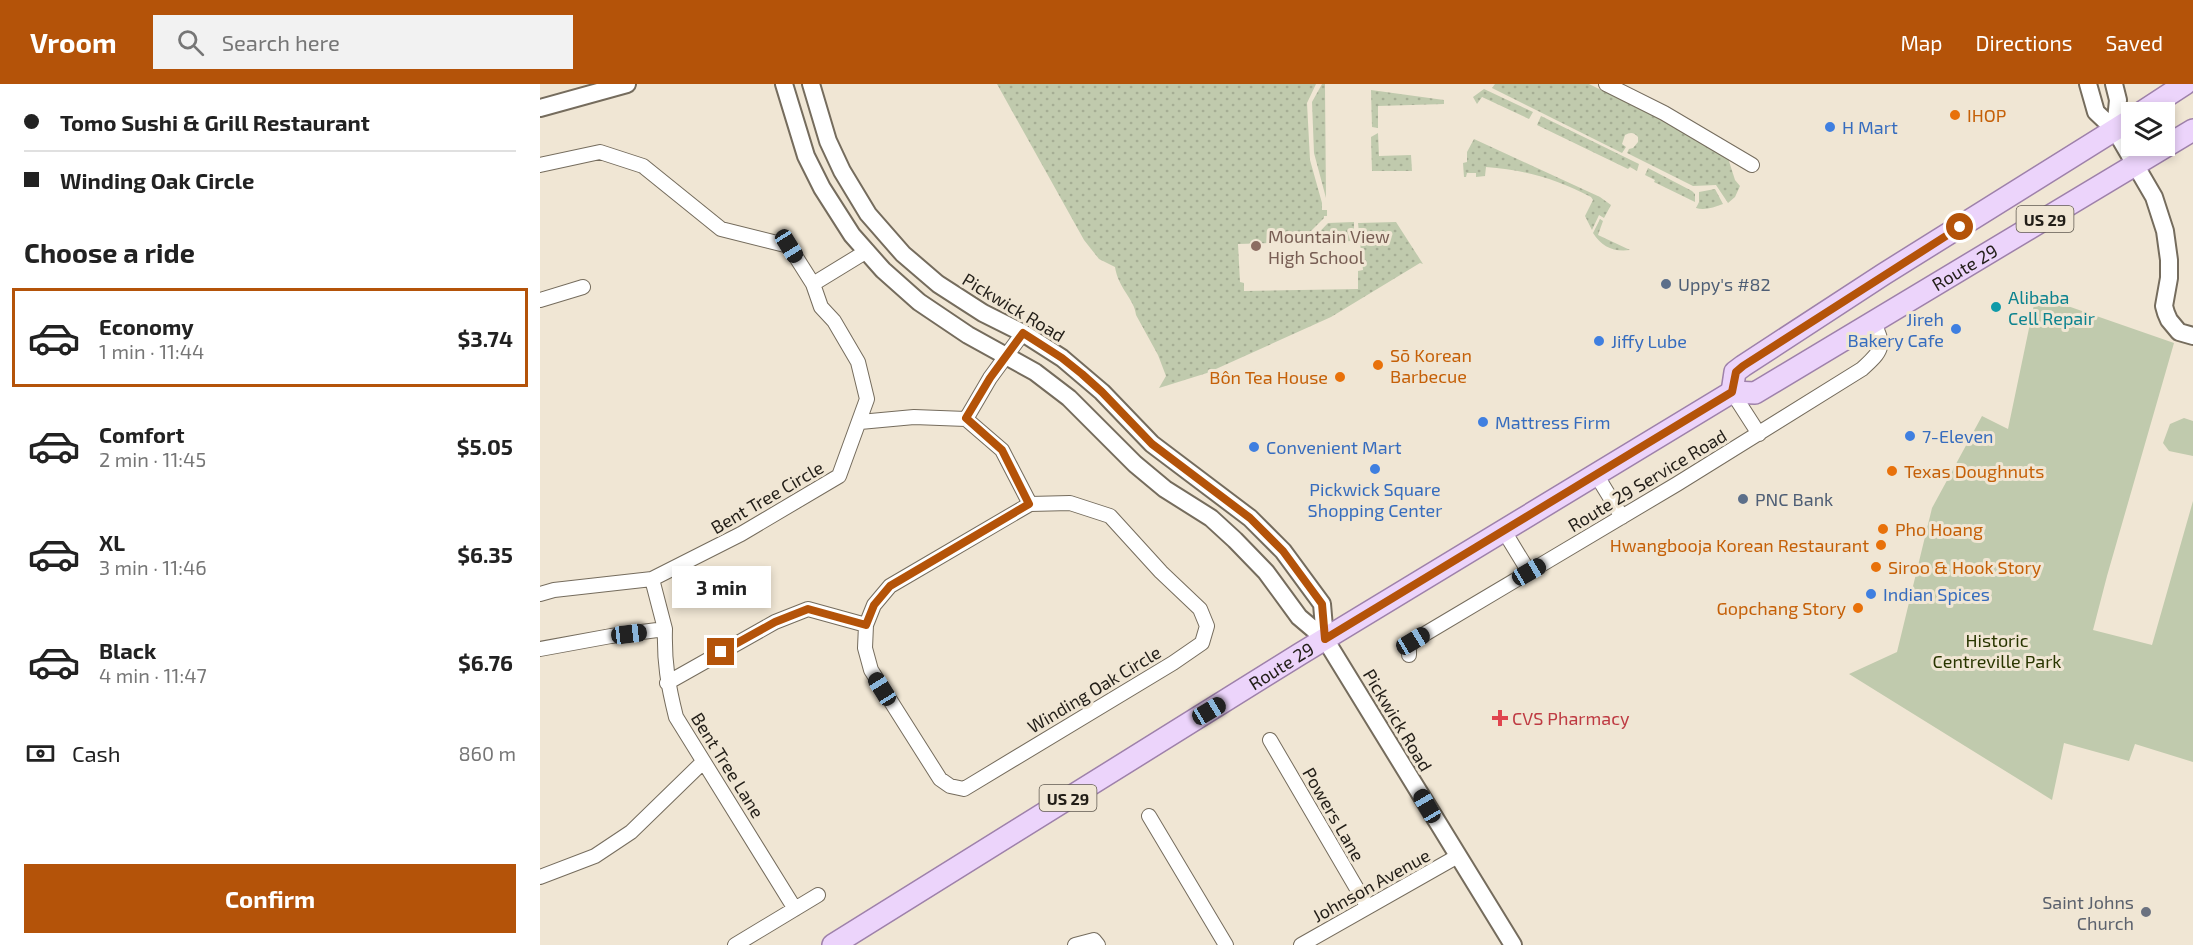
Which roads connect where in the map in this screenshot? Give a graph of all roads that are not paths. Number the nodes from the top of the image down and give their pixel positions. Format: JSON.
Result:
{"nodes":[{"id":1,"x":627,"y":84,"type":"edge"},
{"id":2,"x":784,"y":84,"type":"edge"},
{"id":3,"x":811,"y":84,"type":"edge"},
{"id":4,"x":1606,"y":84,"type":"edge"},
{"id":5,"x":2088,"y":84,"type":"edge"},
{"id":6,"x":2114,"y":84,"type":"edge"},
{"id":7,"x":2185,"y":84,"type":"edge"},
{"id":8,"x":2157,"y":102,"type":"edge"},
{"id":9,"x":540,"y":108,"type":"edge"},
{"id":10,"x":2121,"y":114,"type":"edge"},
{"id":11,"x":2121,"y":123,"type":"edge"},
{"id":12,"x":2121,"y":125,"type":"edge"},
{"id":13,"x":2193,"y":130,"type":"edge"},
{"id":14,"x":2133,"y":156,"type":"edge"},
{"id":15,"x":540,"y":165,"type":"edge"},
{"id":16,"x":1752,"y":165,"type":"dead end"},
{"id":17,"x":2136,"y":165,"type":"junction"},
{"id":18,"x":867,"y":251,"type":"junction"},
{"id":19,"x":813,"y":284,"type":"junction"},
{"id":20,"x":583,"y":287,"type":"dead end"},
{"id":21,"x":540,"y":300,"type":"edge"},
{"id":22,"x":1873,"y":322,"type":"junction"},
{"id":23,"x":1023,"y":333,"type":"junction"},
{"id":24,"x":2193,"y":336,"type":"edge"},
{"id":25,"x":1006,"y":355,"type":"junction"},
{"id":26,"x":1732,"y":392,"type":"junction"},
{"id":27,"x":966,"y":418,"type":"junction"},
{"id":28,"x":860,"y":422,"type":"junction"},
{"id":29,"x":1759,"y":434,"type":"junction"},
{"id":30,"x":1596,"y":476,"type":"junction"},
{"id":31,"x":1029,"y":504,"type":"junction"},
{"id":32,"x":1622,"y":517,"type":"junction"},
{"id":33,"x":1504,"y":531,"type":"junction"},
{"id":34,"x":1529,"y":572,"type":"junction"},
{"id":35,"x":652,"y":579,"type":"junction"},
{"id":36,"x":540,"y":594,"type":"edge"},
{"id":37,"x":866,"y":625,"type":"junction"},
{"id":38,"x":665,"y":629,"type":"junction"},
{"id":39,"x":1325,"y":639,"type":"junction"},
{"id":40,"x":540,"y":649,"type":"edge"},
{"id":41,"x":1409,"y":655,"type":"dead end"},
{"id":42,"x":667,"y":683,"type":"junction"},
{"id":43,"x":1270,"y":740,"type":"dead end"},
{"id":44,"x":703,"y":762,"type":"junction"},
{"id":45,"x":1149,"y":816,"type":"dead end"},
{"id":46,"x":1458,"y":856,"type":"junction"},
{"id":47,"x":540,"y":877,"type":"edge"},
{"id":48,"x":818,"y":895,"type":"dead end"},
{"id":49,"x":1367,"y":906,"type":"junction"},
{"id":50,"x":795,"y":909,"type":"junction"},
{"id":51,"x":735,"y":945,"type":"edge"},
{"id":52,"x":833,"y":945,"type":"edge"},
{"id":53,"x":1075,"y":945,"type":"edge"},
{"id":54,"x":1098,"y":945,"type":"edge"},
{"id":55,"x":1226,"y":945,"type":"edge"},
{"id":56,"x":1301,"y":945,"type":"edge"},
{"id":57,"x":1513,"y":945,"type":"edge"}],
"edges":[{"from":1,"to":9,"type":"street"},
{"from":2,"to":18,"type":"street","name":"Pickwick Road"},
{"from":3,"to":23,"type":"street","name":"Pickwick Road"},
{"from":4,"to":16,"type":"street"},
{"from":5,"to":11,"type":"street"},
{"from":6,"to":10,"type":"street"},
{"from":7,"to":8,"type":"main road"},
{"from":12,"to":26,"type":"main road","name":"Route 29","number":"US 29"},
{"from":13,"to":17,"type":"main road","name":"Route 29","number":"US 29"},
{"from":14,"to":17,"type":"street"},
{"from":15,"to":19,"type":"street","name":"Bent Tree Circle"},
{"from":17,"to":22,"type":"main road","name":"Route 29","number":"US 29"},
{"from":17,"to":24,"type":"street"},
{"from":18,"to":19,"type":"street"},
{"from":18,"to":25,"type":"street","name":"Pickwick Road"},
{"from":19,"to":28,"type":"street","name":"Bent Tree Circle"},
{"from":20,"to":21,"type":"street"},
{"from":22,"to":26,"type":"main road","name":"Route 29","number":"US 29"},
{"from":22,"to":29,"type":"street","name":"Route 29 Service Road"},
{"from":23,"to":25,"type":"street"},
{"from":23,"to":39,"type":"street","name":"Pickwick Road"},
{"from":25,"to":27,"type":"street"},
{"from":25,"to":39,"type":"street","name":"Pickwick Road"},
{"from":26,"to":29,"type":"street"},
{"from":26,"to":30,"type":"main road","name":"Route 29","number":"US 29"},
{"from":27,"to":28,"type":"street"},
{"from":27,"to":31,"type":"street"},
{"from":28,"to":35,"type":"street","name":"Bent Tree Circle"},
{"from":29,"to":32,"type":"street","name":"Route 29 Service Road"},
{"from":30,"to":32,"type":"street"},
{"from":30,"to":33,"type":"main road","name":"Route 29","number":"US 29"},
{"from":31,"to":37,"type":"street","name":"Winding Oak Circle"},
{"from":31,"to":37,"type":"street","name":"Winding Oak Circle"},
{"from":32,"to":34,"type":"street","name":"Route 29 Service Road"},
{"from":33,"to":34,"type":"street"},
{"from":33,"to":39,"type":"main road","name":"Route 29","number":"US 29"},
{"from":34,"to":41,"type":"street","name":"Route 29 Service Road"},
{"from":35,"to":36,"type":"street","name":"Bent Tree Circle"},
{"from":35,"to":38,"type":"street"},
{"from":37,"to":42,"type":"street"},
{"from":38,"to":40,"type":"street"},
{"from":38,"to":42,"type":"street","name":"Bent Tree Lane"},
{"from":39,"to":46,"type":"street","name":"Pickwick Road"},
{"from":39,"to":52,"type":"main road","name":"Route 29","number":"US 29"},
{"from":42,"to":44,"type":"street","name":"Bent Tree Lane"},
{"from":43,"to":49,"type":"street","name":"Powers Lane"},
{"from":44,"to":47,"type":"street"},
{"from":44,"to":50,"type":"street","name":"Bent Tree Lane"},
{"from":45,"to":55,"type":"street"},
{"from":46,"to":49,"type":"street","name":"Johnson Avenue"},
{"from":46,"to":57,"type":"street","name":"Pickwick Road"},
{"from":48,"to":50,"type":"street"},
{"from":49,"to":56,"type":"street","name":"Johnson Avenue"},
{"from":50,"to":51,"type":"street"},
{"from":53,"to":54,"type":"street"}]}
